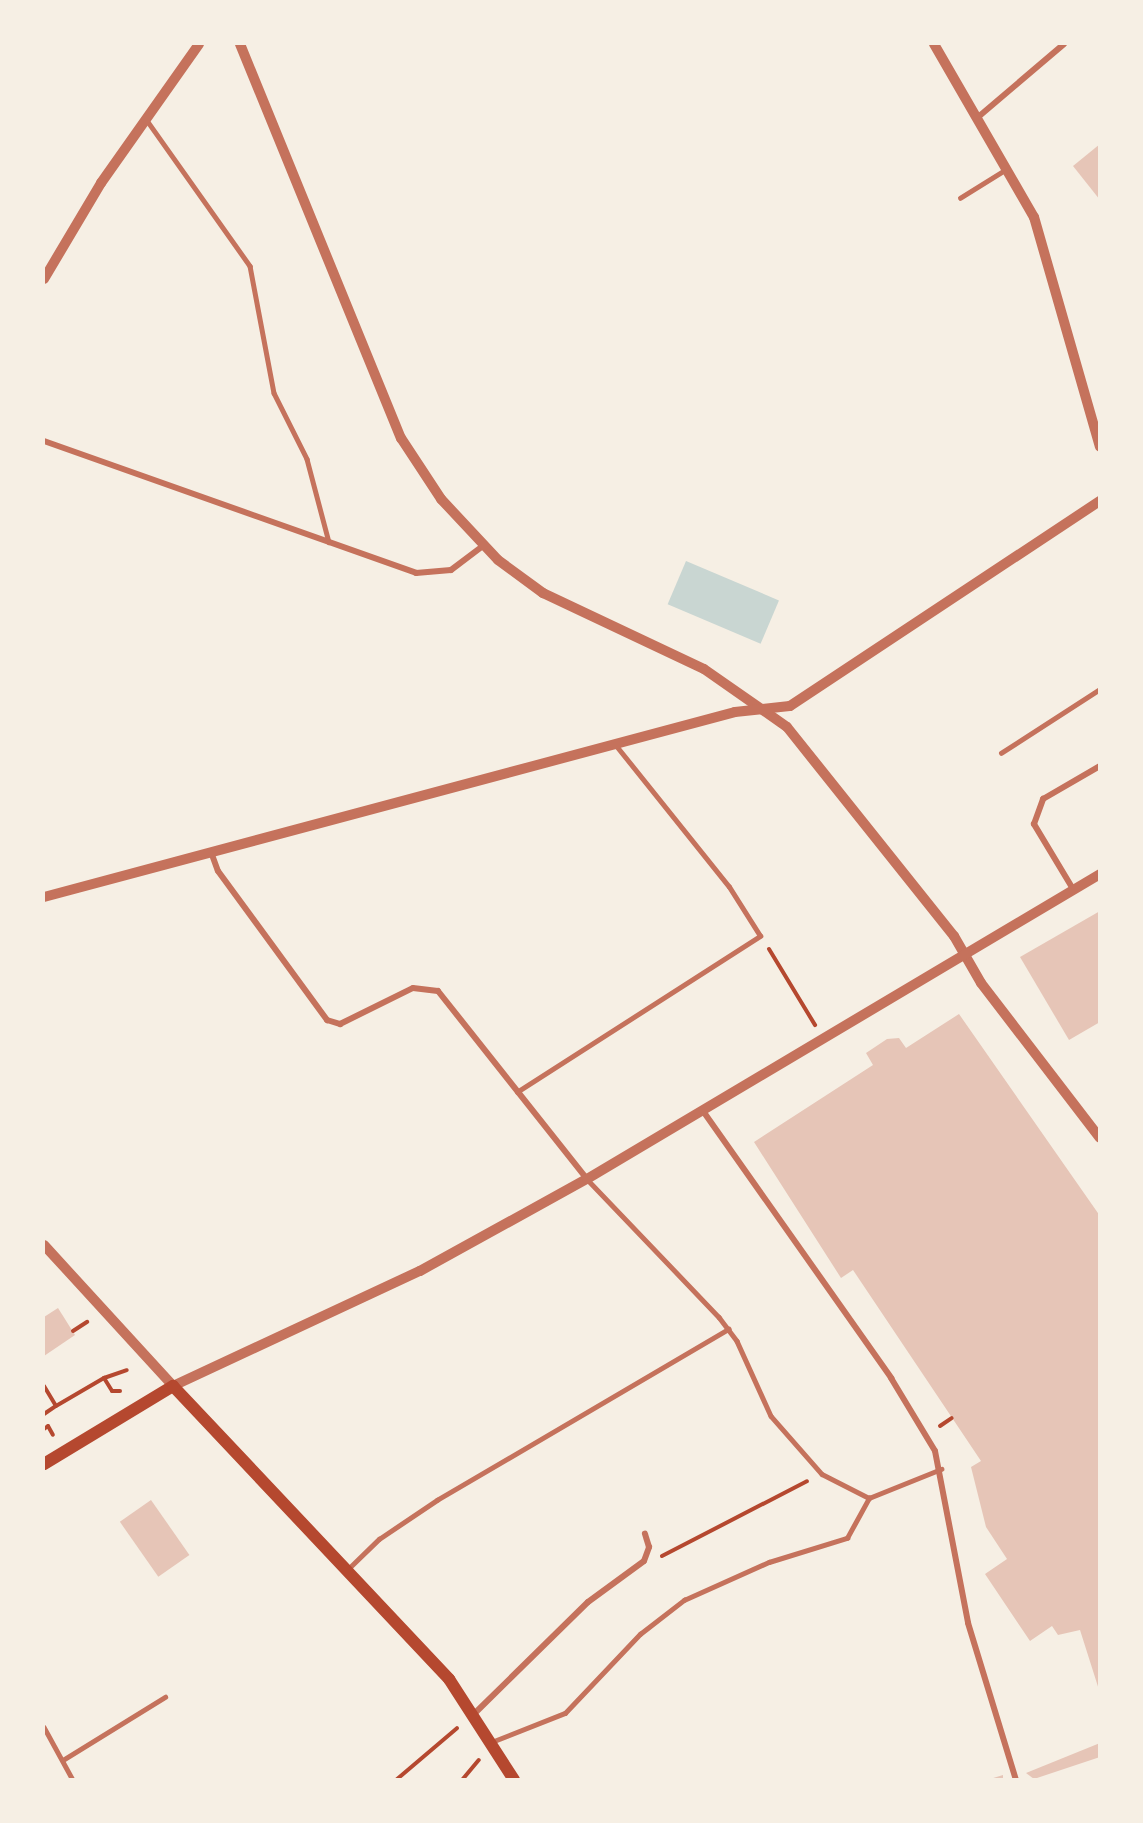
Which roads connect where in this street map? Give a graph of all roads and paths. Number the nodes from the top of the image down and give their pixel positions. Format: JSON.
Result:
{"nodes":[{"id":1,"x":199,"y":44,"type":"edge"},
{"id":2,"x":240,"y":44,"type":"edge"},
{"id":3,"x":934,"y":44,"type":"edge"},
{"id":4,"x":1064,"y":44,"type":"edge"},
{"id":5,"x":977,"y":118,"type":"junction"},
{"id":6,"x":146,"y":119,"type":"junction"},
{"id":7,"x":1007,"y":168,"type":"junction"},
{"id":8,"x":960,"y":198,"type":"dead end"},
{"id":9,"x":44,"y":279,"type":"edge"},
{"id":10,"x":44,"y":441,"type":"edge"},
{"id":11,"x":1100,"y":447,"type":"edge"},
{"id":12,"x":1100,"y":501,"type":"edge"},
{"id":13,"x":329,"y":543,"type":"junction"},
{"id":14,"x":483,"y":546,"type":"junction"},
{"id":15,"x":1100,"y":689,"type":"edge"},
{"id":16,"x":768,"y":710,"type":"junction"},
{"id":17,"x":614,"y":744,"type":"junction"},
{"id":18,"x":1001,"y":753,"type":"dead end"},
{"id":19,"x":1100,"y":765,"type":"edge"},
{"id":20,"x":211,"y":852,"type":"junction"},
{"id":21,"x":1100,"y":874,"type":"edge"},
{"id":22,"x":1073,"y":889,"type":"junction"},
{"id":23,"x":44,"y":895,"type":"edge"},
{"id":24,"x":760,"y":936,"type":"junction"},
{"id":25,"x":964,"y":955,"type":"junction"},
{"id":26,"x":824,"y":1039,"type":"junction"},
{"id":27,"x":517,"y":1092,"type":"junction"},
{"id":28,"x":703,"y":1111,"type":"junction"},
{"id":29,"x":1100,"y":1138,"type":"edge"},
{"id":30,"x":587,"y":1179,"type":"junction"},
{"id":31,"x":44,"y":1245,"type":"edge"},
{"id":32,"x":87,"y":1322,"type":"dead end"},
{"id":33,"x":728,"y":1329,"type":"junction"},
{"id":34,"x":73,"y":1332,"type":"dead end"},
{"id":35,"x":127,"y":1370,"type":"dead end"},
{"id":36,"x":104,"y":1378,"type":"junction"},
{"id":37,"x":44,"y":1386,"type":"edge"},
{"id":38,"x":173,"y":1386,"type":"junction"},
{"id":39,"x":120,"y":1391,"type":"dead end"},
{"id":40,"x":56,"y":1406,"type":"junction"},
{"id":41,"x":44,"y":1414,"type":"edge"},
{"id":42,"x":44,"y":1429,"type":"edge"},
{"id":43,"x":52,"y":1435,"type":"dead end"},
{"id":44,"x":44,"y":1464,"type":"edge"},
{"id":45,"x":941,"y":1469,"type":"junction"},
{"id":46,"x":822,"y":1474,"type":"junction"},
{"id":47,"x":869,"y":1498,"type":"junction"},
{"id":48,"x":645,"y":1534,"type":"dead end"},
{"id":49,"x":644,"y":1561,"type":"junction"},
{"id":50,"x":348,"y":1569,"type":"junction"},
{"id":51,"x":165,"y":1697,"type":"dead end"},
{"id":52,"x":475,"y":1713,"type":"junction"},
{"id":53,"x":460,"y":1725,"type":"dead end"},
{"id":54,"x":44,"y":1727,"type":"edge"},
{"id":55,"x":495,"y":1742,"type":"junction"},
{"id":56,"x":481,"y":1759,"type":"dead end"},
{"id":57,"x":63,"y":1760,"type":"junction"},
{"id":58,"x":73,"y":1779,"type":"edge"},
{"id":59,"x":396,"y":1779,"type":"edge"},
{"id":60,"x":462,"y":1779,"type":"edge"},
{"id":61,"x":514,"y":1779,"type":"edge"},
{"id":62,"x":1016,"y":1779,"type":"edge"}],
"edges":[{"from":1,"to":6,"type":"street"},
{"from":2,"to":14,"type":"street"},
{"from":3,"to":5,"type":"street"},
{"from":4,"to":5,"type":"street"},
{"from":5,"to":7,"type":"street"},
{"from":6,"to":9,"type":"street"},
{"from":6,"to":13,"type":"lane"},
{"from":7,"to":8,"type":"lane"},
{"from":7,"to":11,"type":"street"},
{"from":10,"to":13,"type":"street"},
{"from":12,"to":16,"type":"street"},
{"from":13,"to":14,"type":"street"},
{"from":14,"to":16,"type":"street"},
{"from":15,"to":18,"type":"lane"},
{"from":16,"to":17,"type":"street"},
{"from":16,"to":25,"type":"street"},
{"from":17,"to":20,"type":"street"},
{"from":17,"to":24,"type":"lane"},
{"from":19,"to":22,"type":"street"},
{"from":20,"to":23,"type":"street"},
{"from":20,"to":27,"type":"street"},
{"from":21,"to":22,"type":"street"},
{"from":22,"to":25,"type":"street"},
{"from":24,"to":26,"type":"path"},
{"from":24,"to":27,"type":"lane"},
{"from":25,"to":26,"type":"street"},
{"from":25,"to":29,"type":"street"},
{"from":26,"to":28,"type":"street"},
{"from":27,"to":30,"type":"street"},
{"from":28,"to":30,"type":"street"},
{"from":28,"to":45,"type":"street"},
{"from":30,"to":33,"type":"lane"},
{"from":30,"to":38,"type":"street"},
{"from":31,"to":38,"type":"street"},
{"from":32,"to":34,"type":"path"},
{"from":33,"to":46,"type":"lane"},
{"from":33,"to":50,"type":"lane"},
{"from":35,"to":36,"type":"path"},
{"from":36,"to":39,"type":"path"},
{"from":36,"to":40,"type":"path"},
{"from":37,"to":40,"type":"path"},
{"from":38,"to":44,"type":"main road"},
{"from":38,"to":50,"type":"main road"},
{"from":40,"to":41,"type":"path"},
{"from":42,"to":43,"type":"path"},
{"from":45,"to":47,"type":"lane"},
{"from":45,"to":62,"type":"street"},
{"from":46,"to":47,"type":"lane"},
{"from":46,"to":49,"type":"path"},
{"from":47,"to":55,"type":"lane"},
{"from":48,"to":49,"type":"street"},
{"from":49,"to":52,"type":"street"},
{"from":50,"to":52,"type":"main road"},
{"from":51,"to":57,"type":"lane"},
{"from":52,"to":55,"type":"main road"},
{"from":53,"to":59,"type":"path"},
{"from":54,"to":57,"type":"lane"},
{"from":55,"to":61,"type":"main road"},
{"from":56,"to":60,"type":"path"},
{"from":57,"to":58,"type":"lane"}]}
